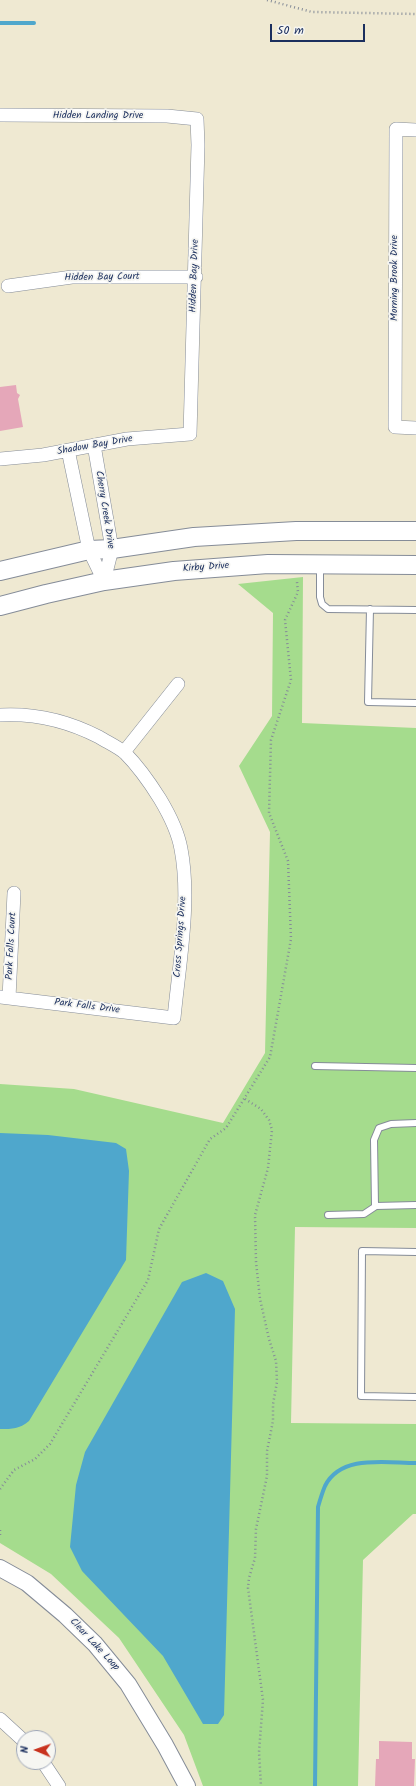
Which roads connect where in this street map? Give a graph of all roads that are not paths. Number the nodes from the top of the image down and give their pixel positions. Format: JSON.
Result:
{"nodes":[{"id":1,"x":0,"y":115,"type":"edge"},
{"id":2,"x":197,"y":119,"type":"joint"},
{"id":3,"x":416,"y":130,"type":"edge"},
{"id":4,"x":196,"y":277,"type":"junction"},
{"id":5,"x":8,"y":286,"type":"dead end"},
{"id":6,"x":416,"y":428,"type":"edge"},
{"id":7,"x":190,"y":434,"type":"joint"},
{"id":8,"x":94,"y":444,"type":"junction"},
{"id":9,"x":68,"y":450,"type":"junction"},
{"id":10,"x":0,"y":459,"type":"edge"},
{"id":11,"x":416,"y":530,"type":"edge"},
{"id":12,"x":112,"y":549,"type":"junction"},
{"id":13,"x":89,"y":550,"type":"junction"},
{"id":14,"x":320,"y":564,"type":"junction"},
{"id":15,"x":416,"y":565,"type":"edge"},
{"id":16,"x":0,"y":571,"type":"edge"},
{"id":17,"x":104,"y":581,"type":"junction"},
{"id":18,"x":0,"y":606,"type":"edge"},
{"id":19,"x":370,"y":609,"type":"junction"},
{"id":20,"x":416,"y":610,"type":"edge"},
{"id":21,"x":178,"y":684,"type":"dead end"},
{"id":22,"x":416,"y":703,"type":"edge"},
{"id":23,"x":0,"y":715,"type":"edge"},
{"id":24,"x":124,"y":752,"type":"junction"},
{"id":25,"x":14,"y":893,"type":"dead end"},
{"id":26,"x":4,"y":998,"type":"edge"},
{"id":27,"x":174,"y":1018,"type":"joint"},
{"id":28,"x":315,"y":1066,"type":"dead end"},
{"id":29,"x":416,"y":1068,"type":"edge"},
{"id":30,"x":416,"y":1123,"type":"edge"},
{"id":31,"x":416,"y":1205,"type":"edge"},
{"id":32,"x":375,"y":1206,"type":"junction"},
{"id":33,"x":328,"y":1215,"type":"dead end"},
{"id":34,"x":416,"y":1252,"type":"edge"},
{"id":35,"x":416,"y":1397,"type":"edge"},
{"id":36,"x":0,"y":1568,"type":"edge"},
{"id":37,"x":0,"y":1719,"type":"edge"},
{"id":38,"x":16,"y":1734,"type":"edge"},
{"id":39,"x":165,"y":1745,"type":"junction"},
{"id":40,"x":48,"y":1770,"type":"edge"},
{"id":41,"x":59,"y":1786,"type":"edge"},
{"id":42,"x":176,"y":1786,"type":"edge"},
{"id":43,"x":187,"y":1786,"type":"edge"}],
"edges":[{"from":1,"to":2,"type":"street","name":"Hidden Landing Drive"},
{"from":2,"to":4,"type":"street","name":"Hidden Bay Drive"},
{"from":3,"to":6,"type":"street","name":"Morning Brook Drive"},
{"from":4,"to":5,"type":"street","name":"Hidden Bay Court"},
{"from":4,"to":7,"type":"street","name":"Hidden Bay Drive"},
{"from":7,"to":8,"type":"street","name":"Shadow Bay Drive"},
{"from":8,"to":9,"type":"street","name":"Shadow Bay Drive"},
{"from":8,"to":12,"type":"street","name":"Cherry Creek Drive"},
{"from":9,"to":10,"type":"street","name":"Shadow Bay Drive"},
{"from":9,"to":13,"type":"street","name":"Cherry Creek Drive"},
{"from":11,"to":12,"type":"main road"},
{"from":12,"to":13,"type":"main road"},
{"from":12,"to":17,"type":"street","name":"Cherry Creek Drive"},
{"from":13,"to":16,"type":"main road"},
{"from":13,"to":17,"type":"street","name":"Cherry Creek Drive"},
{"from":14,"to":15,"type":"main road","name":"Kirby Drive"},
{"from":14,"to":17,"type":"main road","name":"Kirby Drive"},
{"from":14,"to":19,"type":"lane"},
{"from":17,"to":18,"type":"main road","name":"Kirby Drive"},
{"from":19,"to":20,"type":"lane"},
{"from":19,"to":22,"type":"lane"},
{"from":21,"to":24,"type":"street"},
{"from":23,"to":24,"type":"street"},
{"from":24,"to":27,"type":"street","name":"Cross Springs Drive"},
{"from":25,"to":26,"type":"street","name":"Park Falls Court"},
{"from":26,"to":27,"type":"street","name":"Park Falls Drive"},
{"from":28,"to":29,"type":"lane"},
{"from":30,"to":32,"type":"lane"},
{"from":31,"to":32,"type":"lane"},
{"from":32,"to":33,"type":"lane"},
{"from":34,"to":35,"type":"lane"},
{"from":36,"to":39,"type":"street","name":"Clear Lake Loop"},
{"from":37,"to":38,"type":"street"},
{"from":39,"to":42,"type":"street","name":"Clear Lake Loop"},
{"from":39,"to":43,"type":"street","name":"Clear Lake Loop"},
{"from":40,"to":41,"type":"street"}]}
